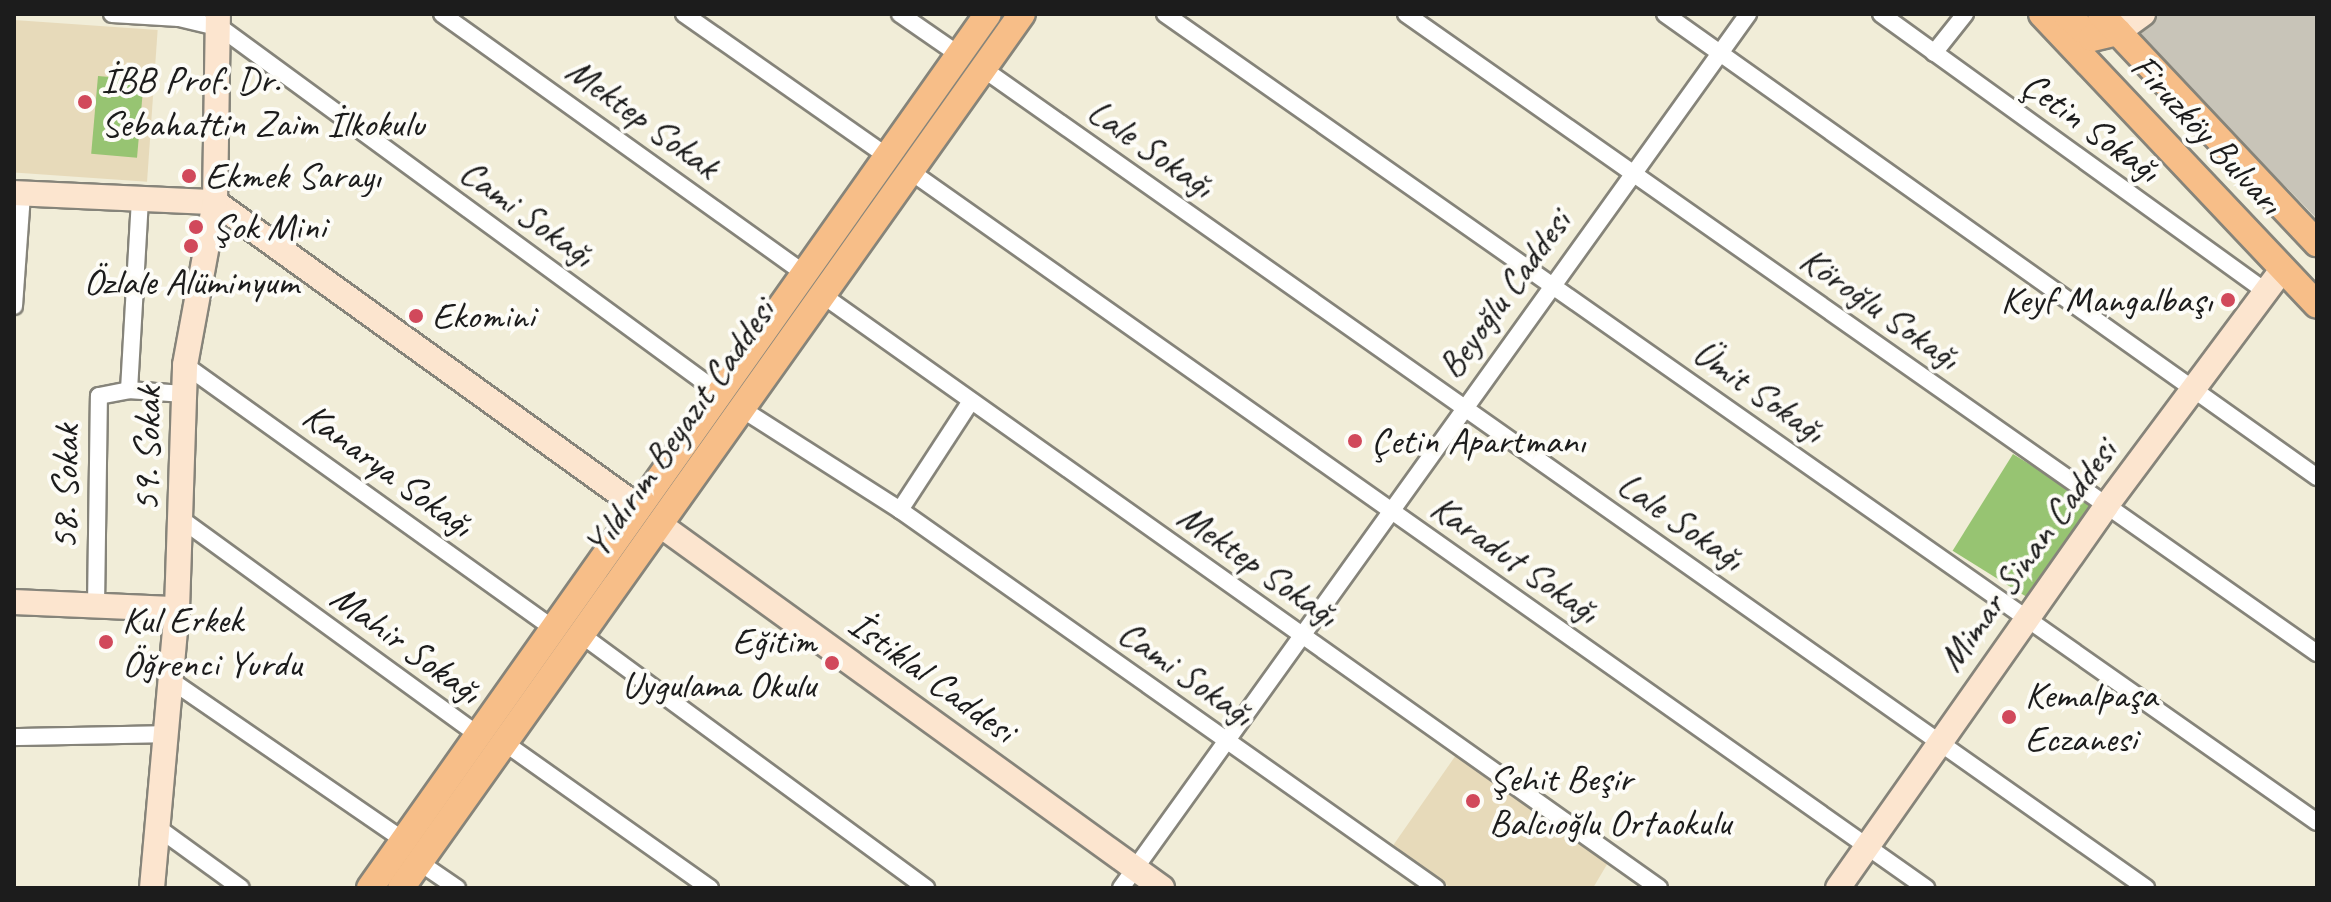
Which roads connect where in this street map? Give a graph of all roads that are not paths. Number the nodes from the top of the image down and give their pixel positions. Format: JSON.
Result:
{"nodes":[{"id":1,"x":112,"y":14,"type":"edge"},
{"id":2,"x":442,"y":14,"type":"edge"},
{"id":3,"x":684,"y":14,"type":"edge"},
{"id":4,"x":900,"y":14,"type":"edge"},
{"id":5,"x":988,"y":14,"type":"edge"},
{"id":6,"x":1022,"y":14,"type":"edge"},
{"id":7,"x":1165,"y":14,"type":"edge"},
{"id":8,"x":1406,"y":14,"type":"edge"},
{"id":9,"x":1665,"y":14,"type":"edge"},
{"id":10,"x":1748,"y":14,"type":"edge"},
{"id":11,"x":1881,"y":14,"type":"edge"},
{"id":12,"x":1965,"y":14,"type":"edge"},
{"id":13,"x":2042,"y":14,"type":"edge"},
{"id":14,"x":2066,"y":14,"type":"edge"},
{"id":15,"x":2143,"y":14,"type":"edge"},
{"id":16,"x":220,"y":21,"type":"edge"},
{"id":17,"x":2109,"y":23,"type":"edge"},
{"id":18,"x":1934,"y":53,"type":"junction"},
{"id":19,"x":958,"y":54,"type":"junction"},
{"id":20,"x":1719,"y":56,"type":"junction"},
{"id":21,"x":982,"y":68,"type":"junction"},
{"id":22,"x":900,"y":164,"type":"junction"},
{"id":23,"x":1631,"y":172,"type":"junction"},
{"id":24,"x":18,"y":193,"type":"edge"},
{"id":25,"x":140,"y":202,"type":"junction"},
{"id":26,"x":215,"y":202,"type":"junction"},
{"id":27,"x":2317,"y":243,"type":"edge"},
{"id":28,"x":2274,"y":280,"type":"junction"},
{"id":29,"x":814,"y":284,"type":"junction"},
{"id":30,"x":1551,"y":284,"type":"junction"},
{"id":31,"x":2317,"y":305,"type":"edge"},
{"id":32,"x":14,"y":306,"type":"edge"},
{"id":33,"x":185,"y":365,"type":"junction"},
{"id":34,"x":129,"y":390,"type":"junction"},
{"id":35,"x":2193,"y":391,"type":"junction"},
{"id":36,"x":718,"y":392,"type":"junction"},
{"id":37,"x":183,"y":394,"type":"junction"},
{"id":38,"x":971,"y":401,"type":"junction"},
{"id":39,"x":1462,"y":406,"type":"junction"},
{"id":40,"x":742,"y":409,"type":"junction"},
{"id":41,"x":2317,"y":477,"type":"edge"},
{"id":42,"x":2106,"y":506,"type":"junction"},
{"id":43,"x":638,"y":507,"type":"junction"},
{"id":44,"x":900,"y":510,"type":"junction"},
{"id":45,"x":1390,"y":510,"type":"junction"},
{"id":46,"x":181,"y":519,"type":"junction"},
{"id":47,"x":659,"y":524,"type":"junction"},
{"id":48,"x":14,"y":602,"type":"edge"},
{"id":49,"x":96,"y":606,"type":"junction"},
{"id":50,"x":177,"y":609,"type":"junction"},
{"id":51,"x":2027,"y":617,"type":"junction"},
{"id":52,"x":553,"y":628,"type":"junction"},
{"id":53,"x":579,"y":633,"type":"junction"},
{"id":54,"x":1300,"y":634,"type":"junction"},
{"id":55,"x":2317,"y":653,"type":"edge"},
{"id":56,"x":169,"y":679,"type":"junction"},
{"id":57,"x":166,"y":734,"type":"junction"},
{"id":58,"x":14,"y":737,"type":"edge"},
{"id":59,"x":490,"y":738,"type":"junction"},
{"id":60,"x":1227,"y":741,"type":"junction"},
{"id":61,"x":1937,"y":741,"type":"junction"},
{"id":62,"x":2317,"y":822,"type":"edge"},
{"id":63,"x":158,"y":828,"type":"junction"},
{"id":64,"x":1866,"y":846,"type":"junction"},
{"id":65,"x":412,"y":851,"type":"junction"},
{"id":66,"x":1128,"y":878,"type":"edge"},
{"id":67,"x":152,"y":888,"type":"edge"},
{"id":68,"x":241,"y":888,"type":"edge"},
{"id":69,"x":370,"y":888,"type":"edge"},
{"id":70,"x":401,"y":888,"type":"edge"},
{"id":71,"x":457,"y":888,"type":"edge"},
{"id":72,"x":710,"y":888,"type":"edge"},
{"id":73,"x":926,"y":888,"type":"edge"},
{"id":74,"x":1162,"y":888,"type":"edge"},
{"id":75,"x":1436,"y":888,"type":"edge"},
{"id":76,"x":1659,"y":888,"type":"edge"},
{"id":77,"x":1838,"y":888,"type":"edge"},
{"id":78,"x":1926,"y":888,"type":"edge"},
{"id":79,"x":2146,"y":888,"type":"edge"}],
"edges":[{"from":1,"to":16,"type":"street"},
{"from":2,"to":29,"type":"street","name":"Mektep Sokak"},
{"from":3,"to":22,"type":"street","name":"Karadut Sokağı"},
{"from":4,"to":19,"type":"street"},
{"from":5,"to":19,"type":"main road","name":"Yıldırım Beyazıt Caddesi"},
{"from":6,"to":21,"type":"main road","name":"Yıldırım Beyazıt Caddesi"},
{"from":7,"to":30,"type":"street","name":"Ümit Sokağı"},
{"from":8,"to":23,"type":"street","name":"Köroğlu Sokağı"},
{"from":9,"to":20,"type":"street"},
{"from":10,"to":20,"type":"street","name":"Beyoğlu Caddesi"},
{"from":11,"to":18,"type":"street","name":"Çetin Sokağı"},
{"from":12,"to":18,"type":"street"},
{"from":13,"to":28,"type":"main road","name":"Firuzköy Bulvarı"},
{"from":14,"to":17,"type":"main road"},
{"from":15,"to":17,"type":"street"},
{"from":16,"to":26,"type":"street","name":"59. Sokak"},
{"from":16,"to":36,"type":"street","name":"Cami Sokağı"},
{"from":17,"to":27,"type":"main road","name":"Firuzköy Bulvarı"},
{"from":18,"to":28,"type":"street","name":"Çetin Sokağı"},
{"from":19,"to":22,"type":"main road","name":"Yıldırım Beyazıt Caddesi"},
{"from":20,"to":23,"type":"street","name":"Beyoğlu Caddesi"},
{"from":20,"to":35,"type":"street"},
{"from":21,"to":22,"type":"main road","name":"Yıldırım Beyazıt Caddesi"},
{"from":21,"to":39,"type":"street","name":"Lale Sokağı"},
{"from":22,"to":29,"type":"main road","name":"Yıldırım Beyazıt Caddesi"},
{"from":22,"to":45,"type":"street","name":"Karadut Sokağı"},
{"from":23,"to":30,"type":"street","name":"Beyoğlu Caddesi"},
{"from":23,"to":42,"type":"street","name":"Köroğlu Sokağı"},
{"from":24,"to":25,"type":"street"},
{"from":24,"to":32,"type":"street"},
{"from":25,"to":26,"type":"street"},
{"from":25,"to":34,"type":"street","name":"58. Sokak"},
{"from":26,"to":33,"type":"street","name":"59. Sokak"},
{"from":26,"to":43,"type":"street"},
{"from":28,"to":31,"type":"main road","name":"Firuzköy Bulvarı"},
{"from":28,"to":35,"type":"street","name":"Mimar Sinan Caddesi"},
{"from":29,"to":36,"type":"main road","name":"Yıldırım Beyazıt Caddesi"},
{"from":29,"to":38,"type":"street","name":"Mektep Sokağı"},
{"from":29,"to":40,"type":"main road","name":"Yıldırım Beyazıt Caddesi"},
{"from":30,"to":39,"type":"street","name":"Beyoğlu Caddesi"},
{"from":30,"to":51,"type":"street","name":"Ümit Sokağı"},
{"from":33,"to":37,"type":"street","name":"59. Sokak"},
{"from":33,"to":52,"type":"street","name":"Kanarya Sokağı"},
{"from":34,"to":37,"type":"street"},
{"from":34,"to":49,"type":"street","name":"58. Sokak"},
{"from":35,"to":41,"type":"street"},
{"from":35,"to":42,"type":"street","name":"Mimar Sinan Caddesi"},
{"from":36,"to":43,"type":"main road","name":"Yıldırım Beyazıt Caddesi"},
{"from":37,"to":46,"type":"street","name":"59. Sokak"},
{"from":38,"to":44,"type":"street"},
{"from":38,"to":54,"type":"street","name":"Mektep Sokağı"},
{"from":39,"to":45,"type":"street","name":"Beyoğlu Caddesi"},
{"from":39,"to":61,"type":"street","name":"Lale Sokağı"},
{"from":40,"to":44,"type":"street","name":"Cami Sokağı"},
{"from":40,"to":47,"type":"main road","name":"Yıldırım Beyazıt Caddesi"},
{"from":42,"to":51,"type":"street","name":"Mimar Sinan Caddesi"},
{"from":42,"to":55,"type":"street","name":"Köroğlu Sokağı"},
{"from":43,"to":47,"type":"main road"},
{"from":43,"to":52,"type":"main road","name":"Yıldırım Beyazıt Caddesi"},
{"from":44,"to":60,"type":"street","name":"Cami Sokağı"},
{"from":45,"to":54,"type":"street","name":"Beyoğlu Caddesi"},
{"from":45,"to":64,"type":"street","name":"Karadut Sokağı"},
{"from":46,"to":50,"type":"street","name":"59. Sokak"},
{"from":46,"to":59,"type":"street","name":"Mahir Sokağı"},
{"from":47,"to":53,"type":"main road","name":"Yıldırım Beyazıt Caddesi"},
{"from":47,"to":66,"type":"street","name":"İstiklal Caddesi"},
{"from":48,"to":49,"type":"street"},
{"from":49,"to":50,"type":"street"},
{"from":50,"to":56,"type":"street","name":"59. Sokak"},
{"from":51,"to":61,"type":"street","name":"Mimar Sinan Caddesi"},
{"from":51,"to":62,"type":"street","name":"Ümit Sokağı"},
{"from":52,"to":59,"type":"main road","name":"Yıldırım Beyazıt Caddesi"},
{"from":53,"to":59,"type":"main road","name":"Yıldırım Beyazıt Caddesi"},
{"from":53,"to":73,"type":"street"},
{"from":54,"to":60,"type":"street","name":"Beyoğlu Caddesi"},
{"from":54,"to":76,"type":"street","name":"Mektep Sokağı"},
{"from":56,"to":57,"type":"street","name":"59. Sokak"},
{"from":56,"to":65,"type":"street"},
{"from":57,"to":58,"type":"street"},
{"from":57,"to":63,"type":"street","name":"59. Sokak"},
{"from":59,"to":65,"type":"main road","name":"Yıldırım Beyazıt Caddesi"},
{"from":59,"to":72,"type":"street","name":"Mahir Sokağı"},
{"from":60,"to":66,"type":"street","name":"Beyoğlu Caddesi"},
{"from":60,"to":75,"type":"street","name":"Cami Sokağı"},
{"from":61,"to":64,"type":"street","name":"Mimar Sinan Caddesi"},
{"from":61,"to":79,"type":"street","name":"Lale Sokağı"},
{"from":63,"to":67,"type":"street","name":"59. Sokak"},
{"from":63,"to":68,"type":"street"},
{"from":64,"to":77,"type":"street","name":"Mimar Sinan Caddesi"},
{"from":64,"to":78,"type":"street","name":"Karadut Sokağı"},
{"from":65,"to":69,"type":"main road","name":"Yıldırım Beyazıt Caddesi"},
{"from":65,"to":70,"type":"main road","name":"Yıldırım Beyazıt Caddesi"},
{"from":65,"to":71,"type":"street"},
{"from":66,"to":74,"type":"street","name":"İstiklal Caddesi"}]}
